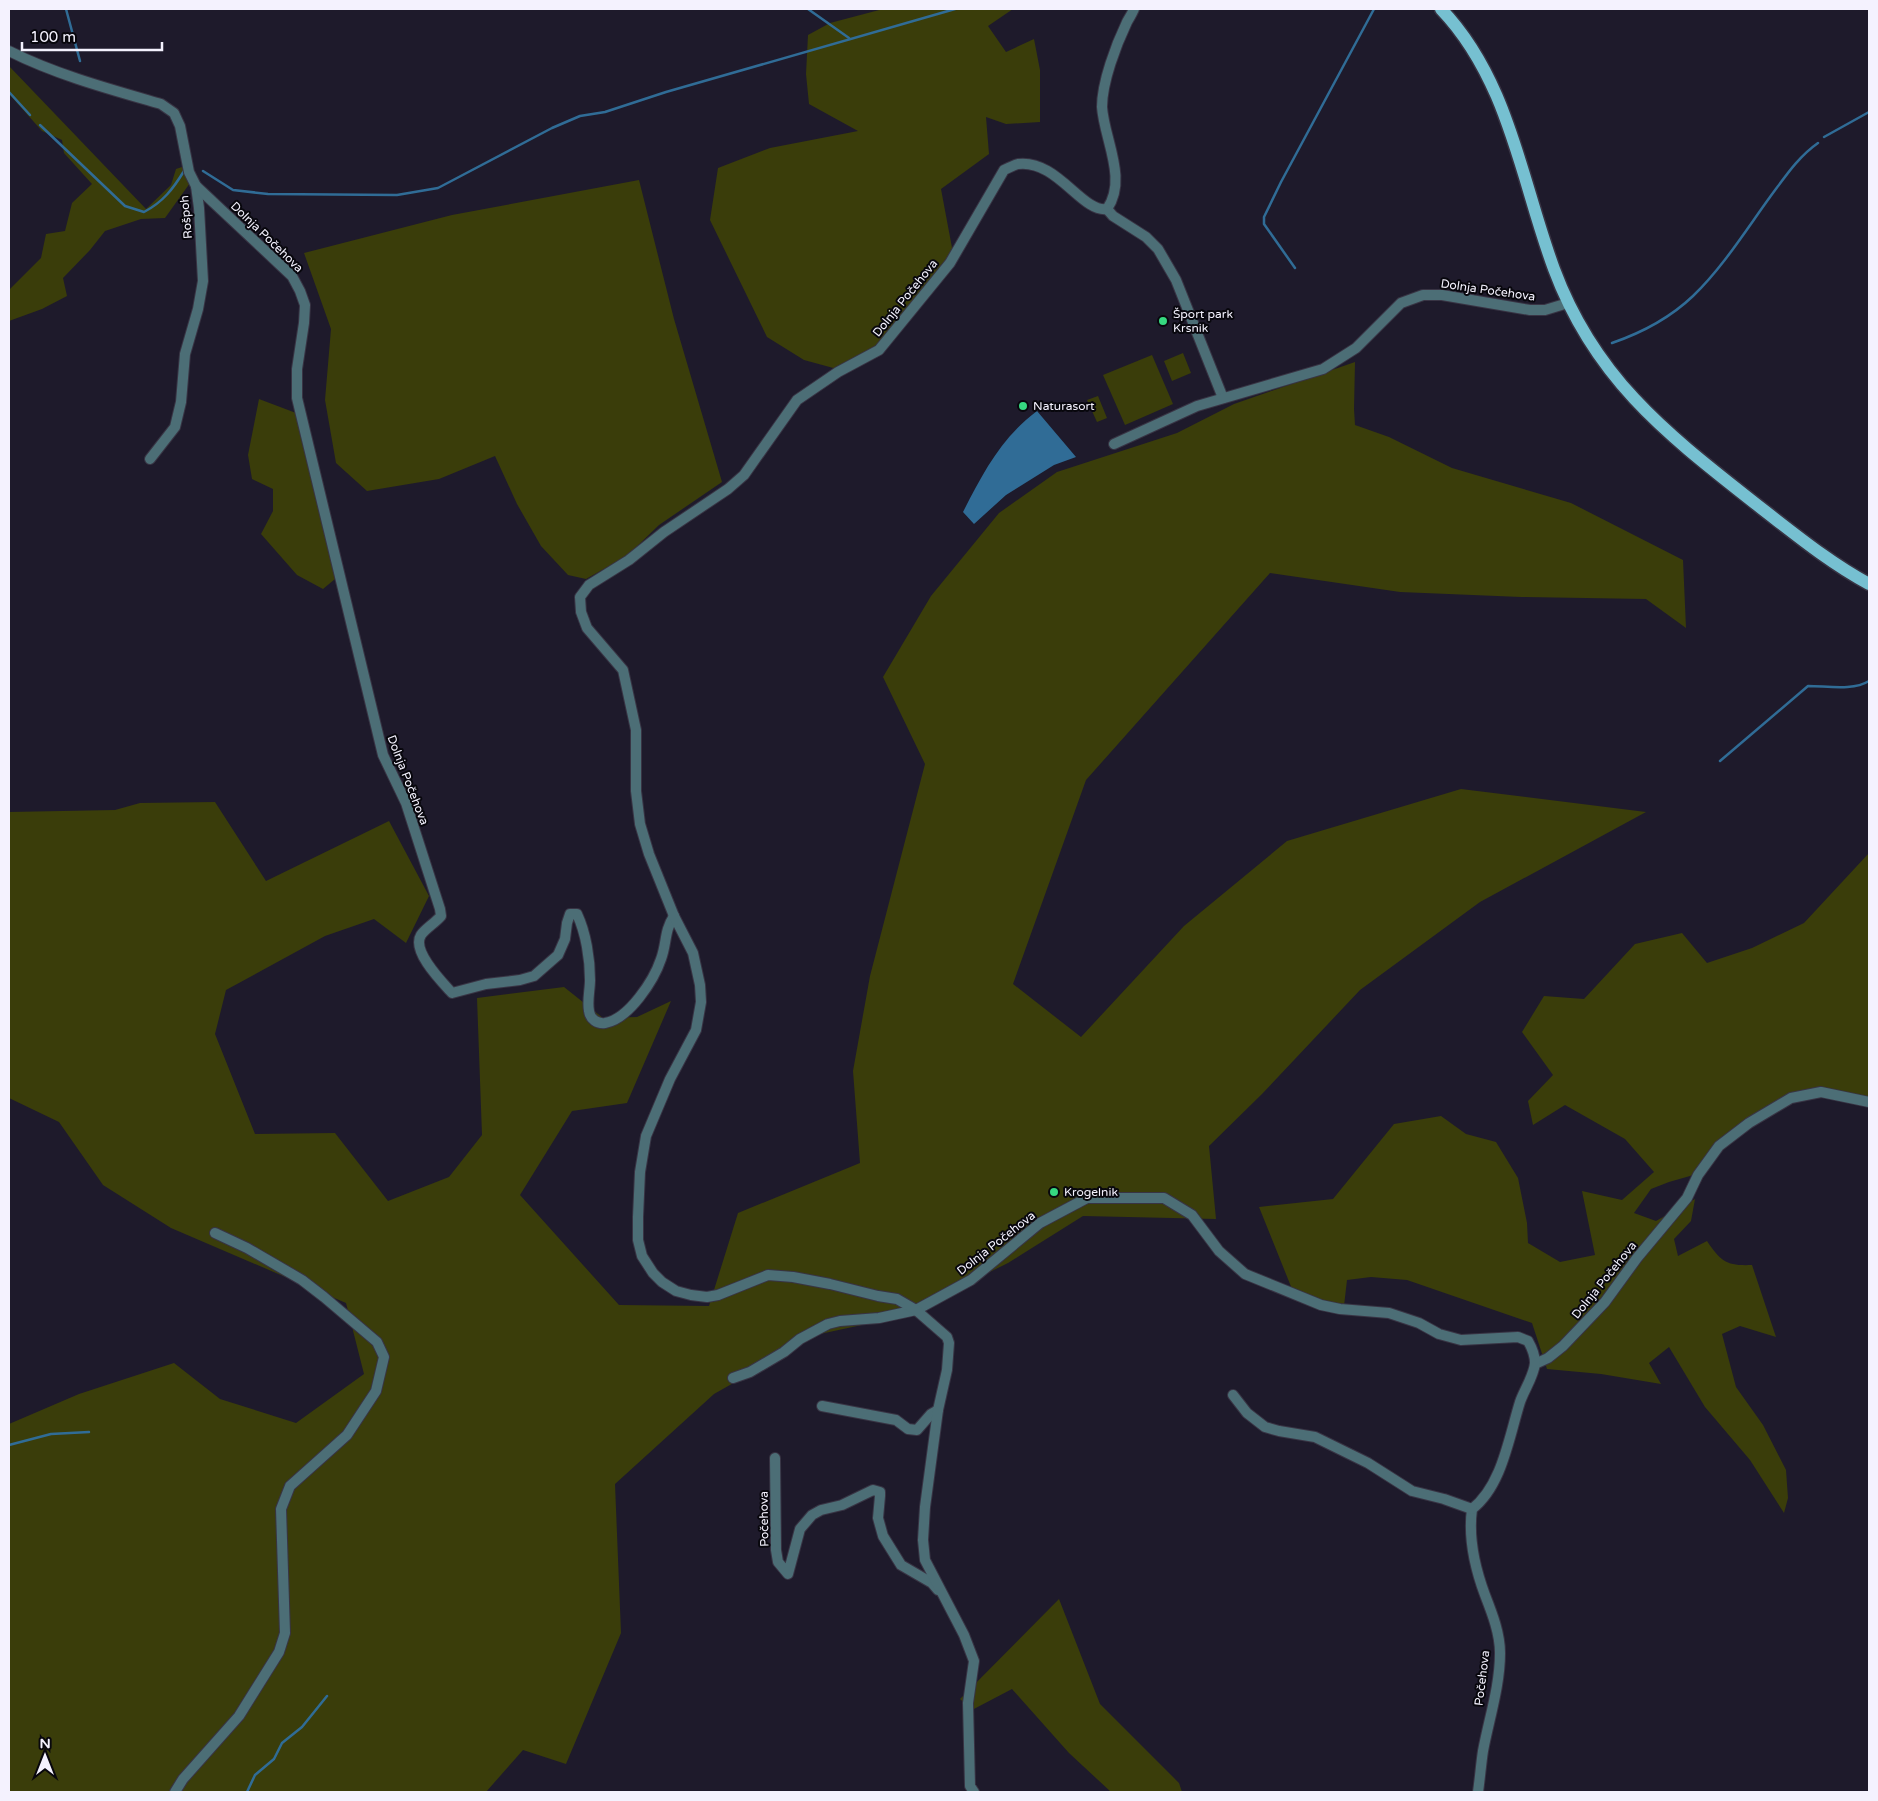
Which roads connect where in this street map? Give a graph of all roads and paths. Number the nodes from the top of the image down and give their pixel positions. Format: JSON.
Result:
{"nodes":[{"id":1,"x":1134,"y":9,"type":"edge"},
{"id":2,"x":1441,"y":9,"type":"edge"},
{"id":3,"x":9,"y":51,"type":"edge"},
{"id":4,"x":196,"y":186,"type":"junction"},
{"id":5,"x":1107,"y":209,"type":"junction"},
{"id":6,"x":1568,"y":303,"type":"junction"},
{"id":7,"x":1223,"y":398,"type":"junction"},
{"id":8,"x":1114,"y":444,"type":"dead end"},
{"id":9,"x":150,"y":459,"type":"dead end"},
{"id":10,"x":1869,"y":584,"type":"edge"},
{"id":11,"x":674,"y":916,"type":"junction"},
{"id":12,"x":1869,"y":1102,"type":"edge"},
{"id":13,"x":215,"y":1233,"type":"dead end"},
{"id":14,"x":916,"y":1310,"type":"junction"},
{"id":15,"x":1535,"y":1364,"type":"junction"},
{"id":16,"x":733,"y":1378,"type":"dead end"},
{"id":17,"x":1233,"y":1395,"type":"dead end"},
{"id":18,"x":822,"y":1406,"type":"dead end"},
{"id":19,"x":938,"y":1410,"type":"junction"},
{"id":20,"x":775,"y":1458,"type":"dead end"},
{"id":21,"x":1472,"y":1509,"type":"junction"},
{"id":22,"x":945,"y":1598,"type":"junction"},
{"id":23,"x":175,"y":1792,"type":"edge"},
{"id":24,"x":974,"y":1792,"type":"edge"},
{"id":25,"x":1478,"y":1792,"type":"edge"}],
"edges":[{"from":1,"to":5,"type":"street"},
{"from":2,"to":6,"type":"main road"},
{"from":3,"to":4,"type":"street","name":"Rošpoh"},
{"from":4,"to":9,"type":"street","name":"Rošpoh"},
{"from":4,"to":11,"type":"street","name":"Dolnja Počehova"},
{"from":5,"to":7,"type":"street","name":"Dolnja Počehova"},
{"from":5,"to":11,"type":"street","name":"Dolnja Počehova"},
{"from":6,"to":7,"type":"street","name":"Dolnja Počehova"},
{"from":6,"to":10,"type":"main road"},
{"from":7,"to":8,"type":"street","name":"Dolnja Počehova"},
{"from":11,"to":14,"type":"street","name":"Dolnja Počehova"},
{"from":12,"to":15,"type":"street","name":"Dolnja Počehova"},
{"from":13,"to":23,"type":"street"},
{"from":14,"to":15,"type":"street","name":"Dolnja Počehova"},
{"from":14,"to":16,"type":"street"},
{"from":14,"to":19,"type":"street","name":"Počehova"},
{"from":15,"to":21,"type":"street"},
{"from":17,"to":21,"type":"street"},
{"from":18,"to":19,"type":"street"},
{"from":19,"to":22,"type":"street","name":"Počehova"},
{"from":20,"to":22,"type":"street","name":"Počehova"},
{"from":21,"to":25,"type":"street","name":"Počehova"},
{"from":22,"to":24,"type":"street","name":"Počehova"}]}
